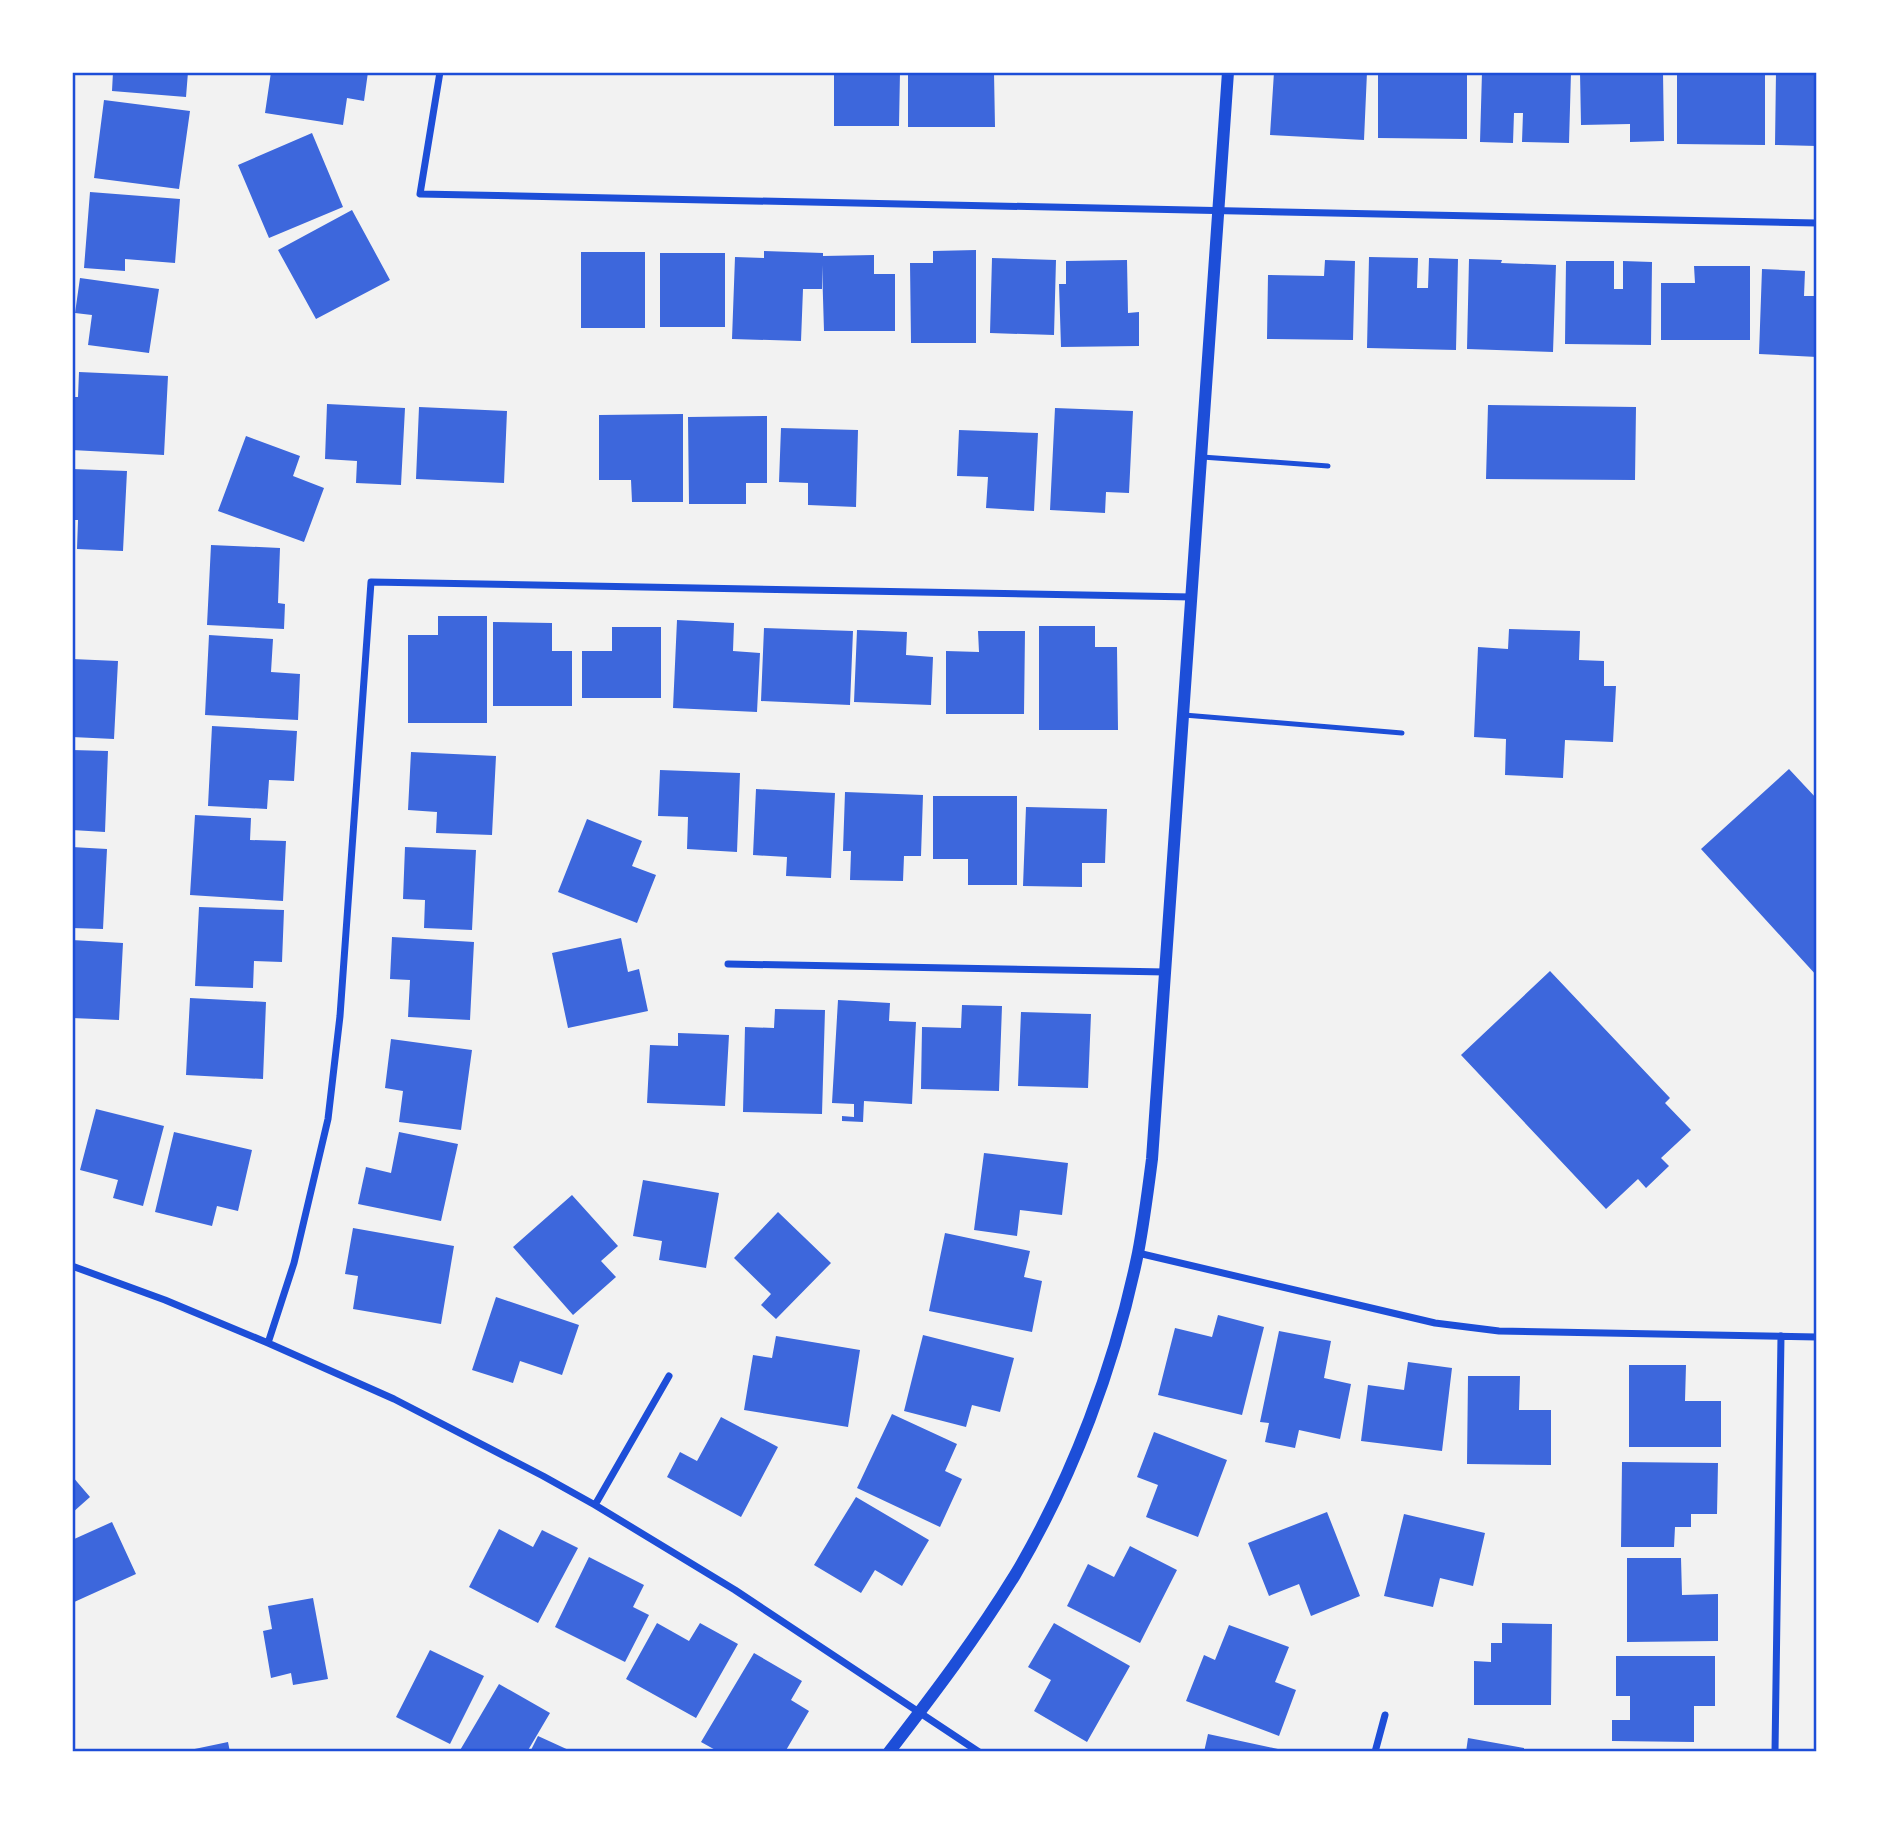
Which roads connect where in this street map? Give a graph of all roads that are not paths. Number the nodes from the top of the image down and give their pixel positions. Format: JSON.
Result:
{"nodes":[{"id":1,"x":440,"y":72,"type":"edge"},
{"id":2,"x":1228,"y":72,"type":"edge"},
{"id":3,"x":1218,"y":210,"type":"junction"},
{"id":4,"x":1817,"y":223,"type":"edge"},
{"id":5,"x":1202,"y":457,"type":"junction"},
{"id":6,"x":1328,"y":466,"type":"dead end"},
{"id":7,"x":1192,"y":597,"type":"junction"},
{"id":8,"x":1184,"y":715,"type":"junction"},
{"id":9,"x":1402,"y":733,"type":"dead end"},
{"id":10,"x":728,"y":964,"type":"dead end"},
{"id":11,"x":1166,"y":972,"type":"junction"},
{"id":12,"x":1138,"y":1253,"type":"junction"},
{"id":13,"x":72,"y":1266,"type":"edge"},
{"id":14,"x":1781,"y":1336,"type":"junction"},
{"id":15,"x":1817,"y":1337,"type":"edge"},
{"id":16,"x":268,"y":1343,"type":"junction"},
{"id":17,"x":669,"y":1376,"type":"dead end"},
{"id":18,"x":595,"y":1505,"type":"junction"},
{"id":19,"x":919,"y":1712,"type":"junction"},
{"id":20,"x":1385,"y":1715,"type":"dead end"},
{"id":21,"x":889,"y":1752,"type":"edge"},
{"id":22,"x":979,"y":1752,"type":"edge"},
{"id":23,"x":1375,"y":1752,"type":"edge"},
{"id":24,"x":1775,"y":1752,"type":"edge"}],
"edges":[{"from":1,"to":3,"type":"street"},
{"from":2,"to":3,"type":"street"},
{"from":3,"to":4,"type":"street"},
{"from":3,"to":5,"type":"street"},
{"from":5,"to":6,"type":"lane"},
{"from":5,"to":7,"type":"street"},
{"from":7,"to":8,"type":"street"},
{"from":7,"to":16,"type":"street"},
{"from":8,"to":9,"type":"lane"},
{"from":8,"to":11,"type":"street"},
{"from":10,"to":11,"type":"street"},
{"from":11,"to":12,"type":"street"},
{"from":12,"to":14,"type":"street"},
{"from":12,"to":19,"type":"street"},
{"from":13,"to":16,"type":"street"},
{"from":14,"to":15,"type":"street"},
{"from":14,"to":24,"type":"street"},
{"from":16,"to":18,"type":"street"},
{"from":17,"to":18,"type":"street"},
{"from":18,"to":19,"type":"street"},
{"from":19,"to":21,"type":"street"},
{"from":19,"to":22,"type":"street"},
{"from":20,"to":23,"type":"street"}]}
